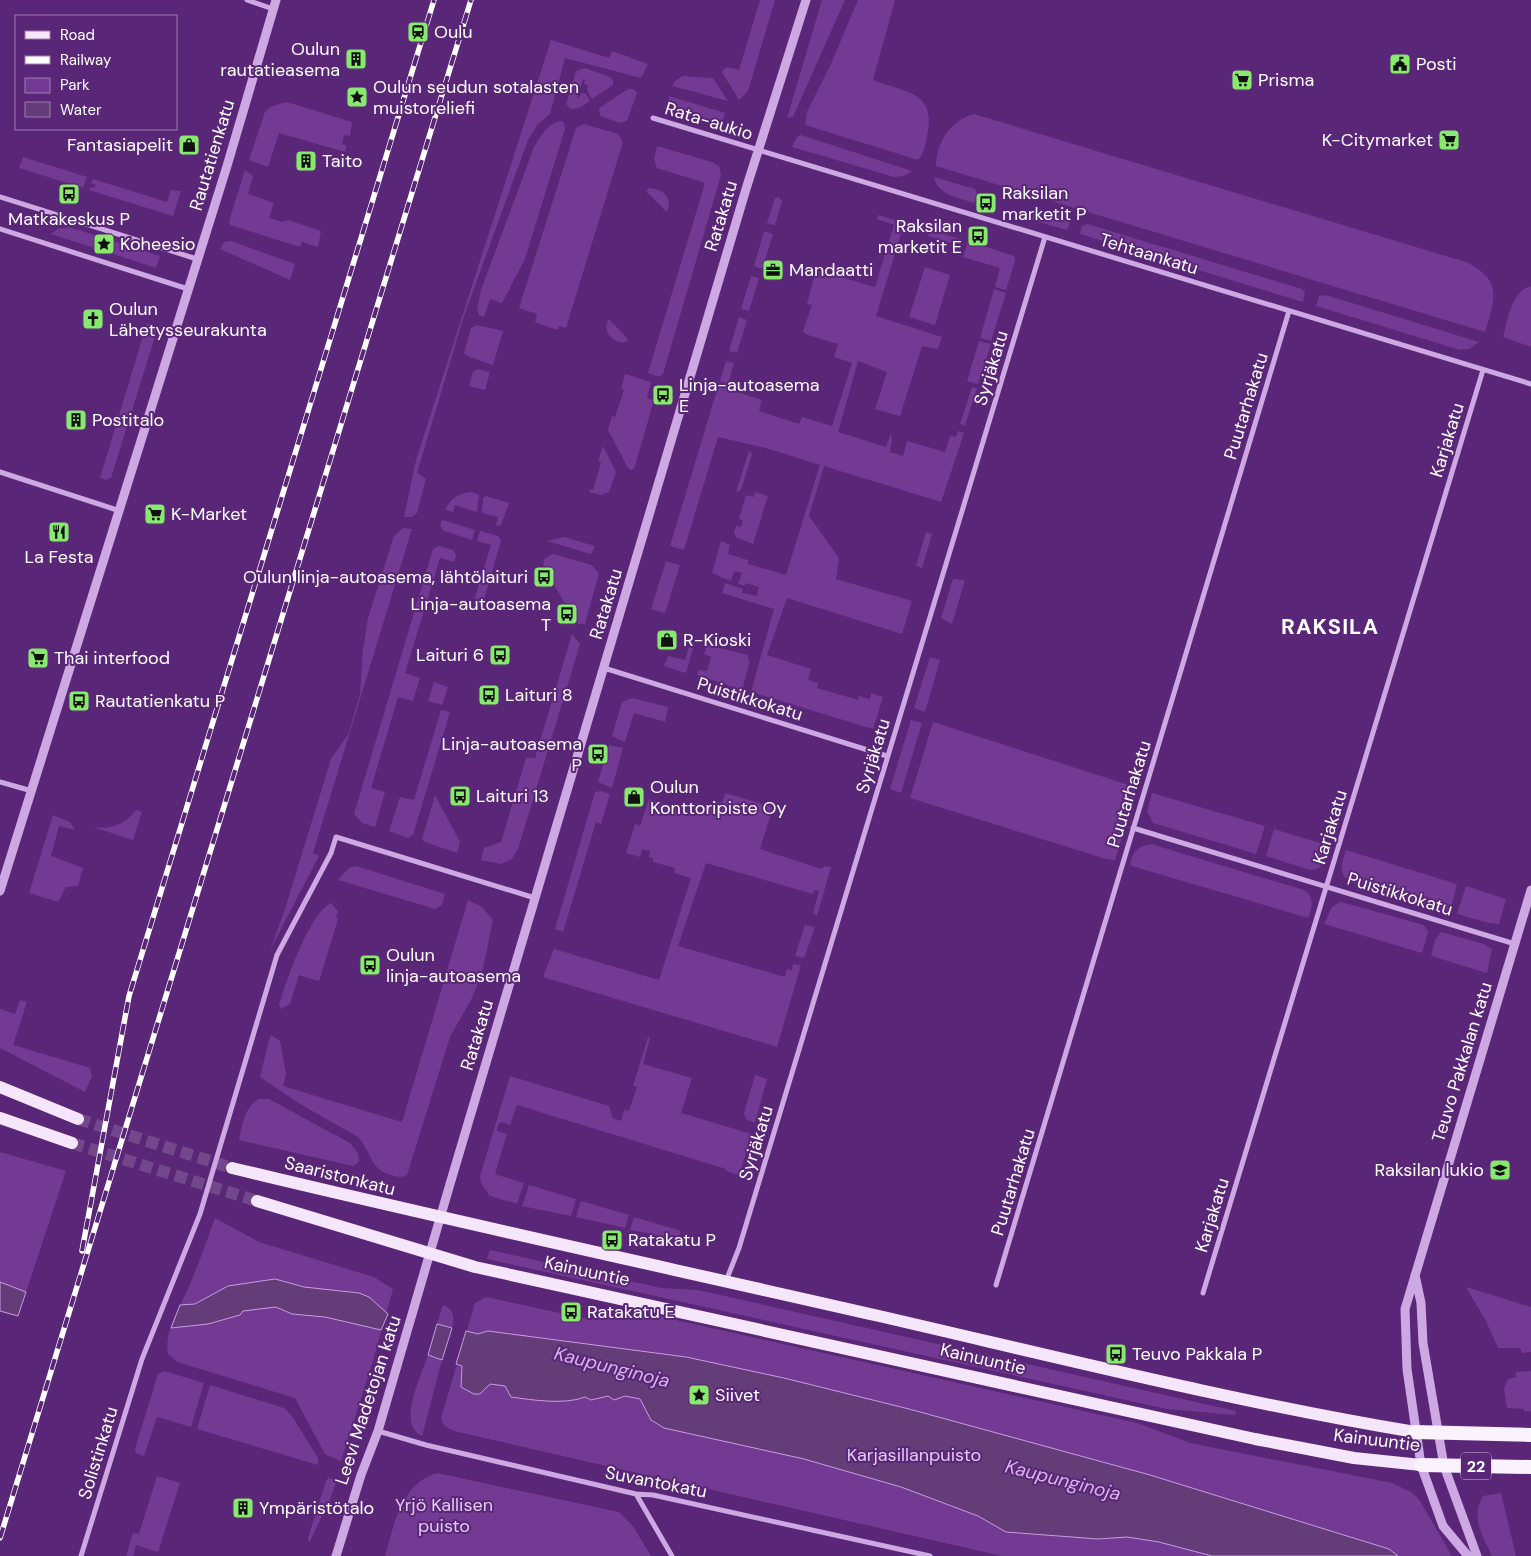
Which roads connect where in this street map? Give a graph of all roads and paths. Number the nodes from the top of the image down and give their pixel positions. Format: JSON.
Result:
{"nodes":[{"id":1,"x":247,"y":0,"type":"edge"},
{"id":2,"x":806,"y":0,"type":"edge"},
{"id":3,"x":274,"y":4,"type":"edge"},
{"id":4,"x":652,"y":118,"type":"dead end"},
{"id":5,"x":758,"y":151,"type":"junction"},
{"id":6,"x":0,"y":197,"type":"edge"},
{"id":7,"x":0,"y":229,"type":"edge"},
{"id":8,"x":1045,"y":237,"type":"junction"},
{"id":9,"x":198,"y":259,"type":"junction"},
{"id":10,"x":188,"y":288,"type":"junction"},
{"id":11,"x":1289,"y":311,"type":"junction"},
{"id":12,"x":1483,"y":370,"type":"junction"},
{"id":13,"x":1531,"y":384,"type":"edge"},
{"id":14,"x":0,"y":472,"type":"edge"},
{"id":15,"x":120,"y":511,"type":"junction"},
{"id":16,"x":604,"y":668,"type":"junction"},
{"id":17,"x":888,"y":756,"type":"junction"},
{"id":18,"x":0,"y":782,"type":"edge"},
{"id":19,"x":33,"y":792,"type":"junction"},
{"id":20,"x":1133,"y":828,"type":"junction"},
{"id":21,"x":1326,"y":886,"type":"junction"},
{"id":22,"x":1531,"y":890,"type":"edge"},
{"id":23,"x":0,"y":891,"type":"edge"},
{"id":24,"x":535,"y":898,"type":"junction"},
{"id":25,"x":1515,"y":944,"type":"junction"},
{"id":26,"x":0,"y":1087,"type":"edge"},
{"id":27,"x":0,"y":1118,"type":"edge"},
{"id":28,"x":78,"y":1119,"type":"tunnel mouth"},
{"id":29,"x":72,"y":1143,"type":"tunnel mouth"},
{"id":30,"x":232,"y":1168,"type":"tunnel mouth"},
{"id":31,"x":257,"y":1202,"type":"tunnel mouth"},
{"id":32,"x":440,"y":1218,"type":"junction"},
{"id":33,"x":430,"y":1254,"type":"junction"},
{"id":34,"x":1415,"y":1272,"type":"junction"},
{"id":35,"x":726,"y":1281,"type":"junction"},
{"id":36,"x":996,"y":1285,"type":"dead end"},
{"id":37,"x":1203,"y":1293,"type":"dead end"},
{"id":38,"x":378,"y":1430,"type":"junction"},
{"id":39,"x":1415,"y":1432,"type":"junction"},
{"id":40,"x":1440,"y":1432,"type":"junction"},
{"id":41,"x":1531,"y":1435,"type":"edge"},
{"id":42,"x":1421,"y":1465,"type":"junction"},
{"id":43,"x":1444,"y":1466,"type":"junction"},
{"id":44,"x":1531,"y":1467,"type":"edge"},
{"id":45,"x":636,"y":1494,"type":"junction"},
{"id":46,"x":81,"y":1556,"type":"edge"},
{"id":47,"x":336,"y":1556,"type":"edge"},
{"id":48,"x":672,"y":1556,"type":"edge"},
{"id":49,"x":930,"y":1556,"type":"edge"},
{"id":50,"x":1468,"y":1556,"type":"edge"},
{"id":51,"x":1477,"y":1556,"type":"edge"}],
"edges":[{"from":1,"to":3,"type":"street"},
{"from":2,"to":5,"type":"street","name":"Ratakatu"},
{"from":3,"to":9,"type":"street","name":"Rautatienkatu"},
{"from":4,"to":5,"type":"street","name":"Rata-aukio"},
{"from":5,"to":8,"type":"street","name":"Tehtaankatu"},
{"from":5,"to":16,"type":"street","name":"Ratakatu"},
{"from":6,"to":9,"type":"street"},
{"from":7,"to":10,"type":"street"},
{"from":8,"to":11,"type":"street","name":"Tehtaankatu"},
{"from":8,"to":17,"type":"street","name":"Syrjäkatu"},
{"from":9,"to":10,"type":"street","name":"Rautatienkatu"},
{"from":10,"to":15,"type":"street","name":"Rautatienkatu"},
{"from":11,"to":12,"type":"street","name":"Tehtaankatu"},
{"from":11,"to":20,"type":"street","name":"Puutarhakatu"},
{"from":12,"to":13,"type":"street","name":"Tehtaankatu"},
{"from":12,"to":21,"type":"street","name":"Karjakatu"},
{"from":14,"to":15,"type":"street"},
{"from":15,"to":19,"type":"street","name":"Rautatienkatu"},
{"from":16,"to":17,"type":"street","name":"Puistikkokatu"},
{"from":16,"to":24,"type":"street","name":"Ratakatu"},
{"from":17,"to":35,"type":"street","name":"Syrjäkatu"},
{"from":18,"to":19,"type":"street"},
{"from":19,"to":23,"type":"street","name":"Rautatienkatu"},
{"from":20,"to":21,"type":"street","name":"Puistikkokatu"},
{"from":20,"to":36,"type":"street","name":"Puutarhakatu"},
{"from":21,"to":25,"type":"street","name":"Puistikkokatu"},
{"from":21,"to":37,"type":"street","name":"Karjakatu"},
{"from":22,"to":25,"type":"street","name":"Teuvo Pakkalan katu"},
{"from":24,"to":32,"type":"street","name":"Ratakatu"},
{"from":24,"to":46,"type":"street","name":"Solistinkatu"},
{"from":25,"to":34,"type":"street","name":"Teuvo Pakkalan katu"},
{"from":26,"to":28,"type":"main road"},
{"from":27,"to":29,"type":"main road"},
{"from":30,"to":32,"type":"main road","name":"Saaristonkatu"},
{"from":31,"to":33,"type":"main road"},
{"from":32,"to":33,"type":"street","name":"Ratakatu"},
{"from":32,"to":35,"type":"main road","name":"Kainuuntie"},
{"from":33,"to":38,"type":"street","name":"Leevi Madetojan katu"},
{"from":33,"to":42,"type":"main road","name":"Kainuuntie"},
{"from":34,"to":39,"type":"street","name":"Teuvo Pakkalan katu"},
{"from":34,"to":40,"type":"street","name":"Teuvo Pakkalan katu"},
{"from":35,"to":39,"type":"main road","name":"Kainuuntie"},
{"from":38,"to":45,"type":"street","name":"Suvantokatu"},
{"from":38,"to":47,"type":"street","name":"Leevi Madetojan katu"},
{"from":39,"to":40,"type":"highway","name":"Kainuuntie","number":"22"},
{"from":39,"to":42,"type":"street","name":"Teuvo Pakkalan katu"},
{"from":40,"to":41,"type":"highway","name":"Kainuuntie","number":"22"},
{"from":40,"to":43,"type":"street","name":"Teuvo Pakkalan katu"},
{"from":42,"to":43,"type":"highway","name":"Kainuuntie","number":"22"},
{"from":42,"to":50,"type":"street","name":"Teuvo Pakkalan katu"},
{"from":43,"to":44,"type":"highway","name":"Kainuuntie","number":"22"},
{"from":43,"to":51,"type":"street","name":"Teuvo Pakkalan katu"},
{"from":45,"to":48,"type":"street"},
{"from":45,"to":49,"type":"street","name":"Suvantokatu"}]}
